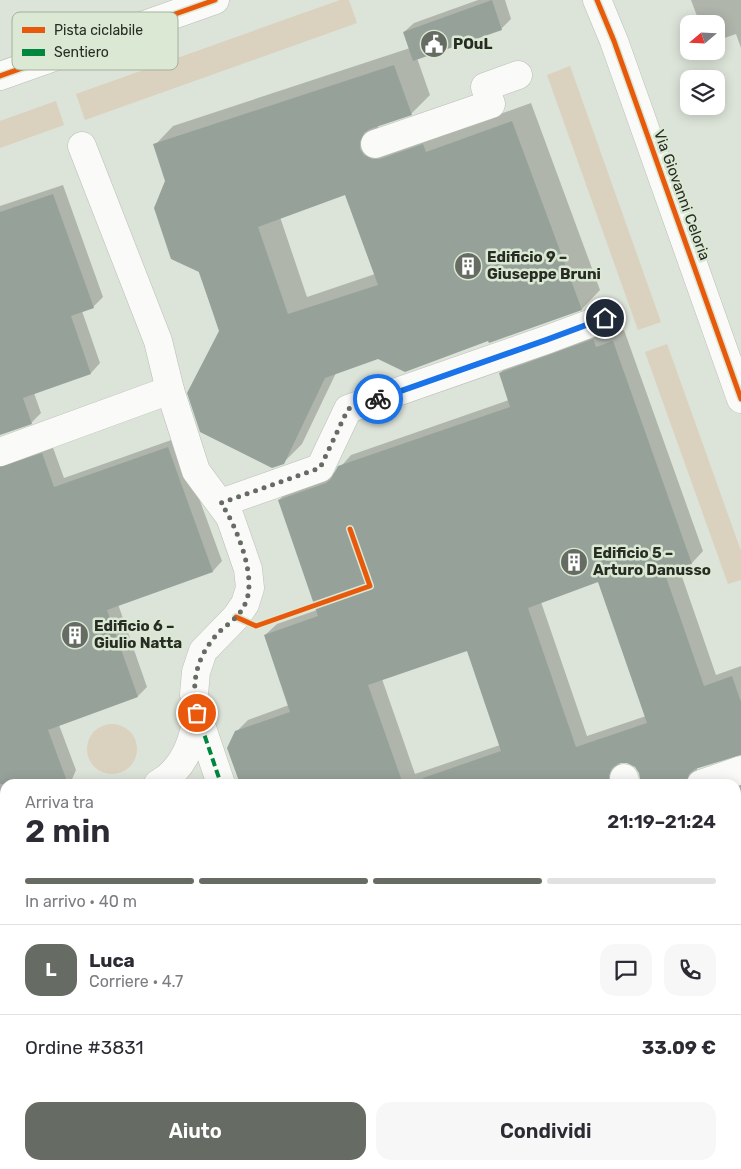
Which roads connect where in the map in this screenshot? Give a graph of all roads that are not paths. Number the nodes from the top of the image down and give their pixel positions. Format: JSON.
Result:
{"nodes":[{"id":1,"x":215,"y":0,"type":"edge"},
{"id":2,"x":597,"y":0,"type":"edge"},
{"id":3,"x":178,"y":13,"type":"edge"},
{"id":4,"x":17,"y":70,"type":"edge"},
{"id":5,"x":518,"y":75,"type":"dead end"},
{"id":6,"x":0,"y":76,"type":"edge"},
{"id":7,"x":375,"y":144,"type":"dead end"},
{"id":8,"x":82,"y":146,"type":"dead end"},
{"id":9,"x":605,"y":318,"type":"dead end"},
{"id":10,"x":170,"y":390,"type":"junction"},
{"id":11,"x":741,"y":399,"type":"edge"},
{"id":12,"x":0,"y":452,"type":"edge"},
{"id":13,"x":221,"y":503,"type":"junction"},
{"id":14,"x":197,"y":713,"type":"junction"},
{"id":15,"x":741,"y":770,"type":"edge"},
{"id":16,"x":164,"y":779,"type":"edge"},
{"id":17,"x":219,"y":779,"type":"edge"},
{"id":18,"x":715,"y":779,"type":"edge"}],
"edges":[{"from":1,"to":3,"type":"street"},
{"from":2,"to":11,"type":"street","name":"Via Giovanni Celoria"},
{"from":4,"to":6,"type":"street"},
{"from":5,"to":7,"type":"street"},
{"from":8,"to":10,"type":"street"},
{"from":9,"to":13,"type":"street"},
{"from":10,"to":12,"type":"street"},
{"from":10,"to":13,"type":"street"},
{"from":13,"to":14,"type":"street"},
{"from":14,"to":16,"type":"street"},
{"from":14,"to":17,"type":"street"},
{"from":15,"to":18,"type":"street"}]}
